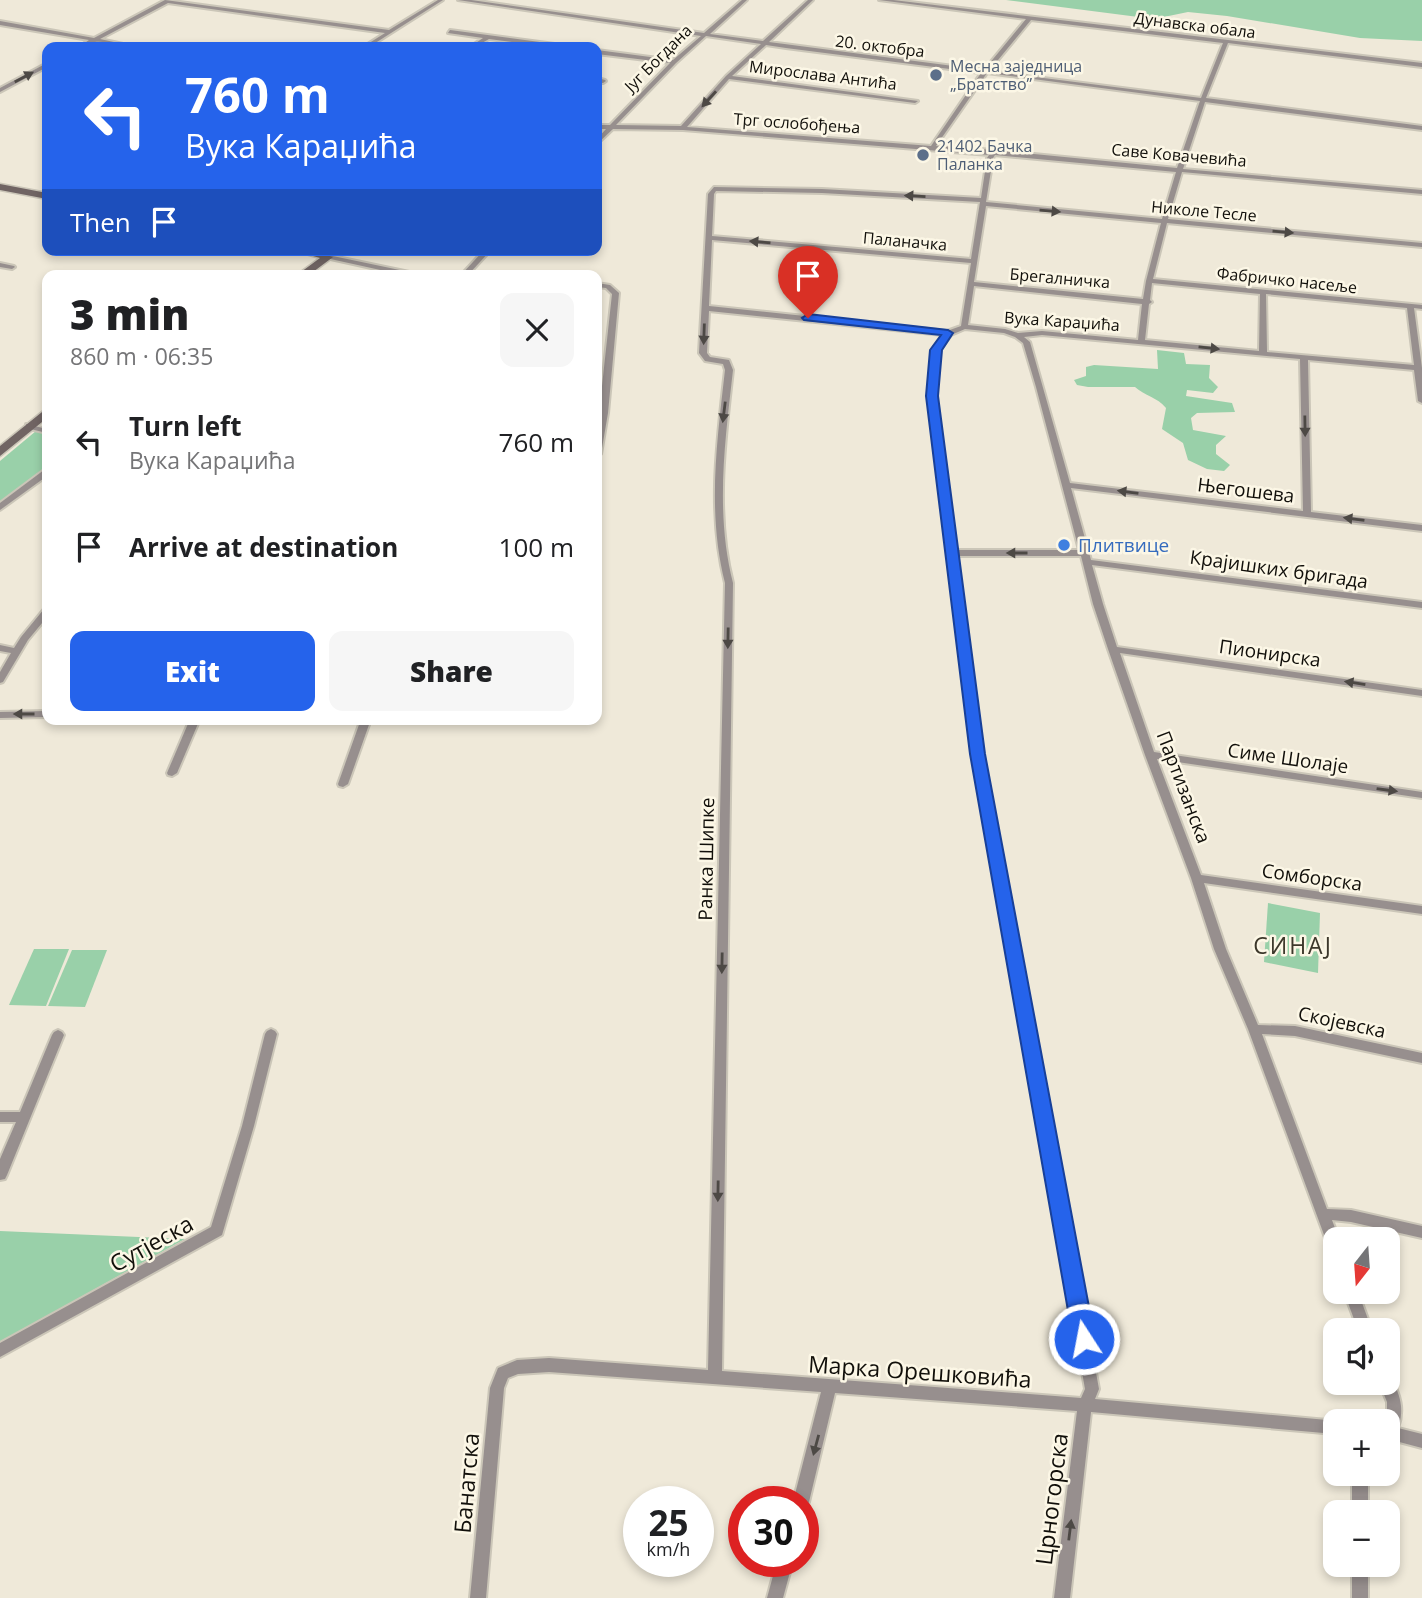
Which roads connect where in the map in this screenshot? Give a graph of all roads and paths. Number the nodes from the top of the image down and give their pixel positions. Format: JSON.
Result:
{"nodes":[{"id":1,"x":440,"y":0,"type":"edge"},
{"id":2,"x":460,"y":0,"type":"edge"},
{"id":3,"x":745,"y":0,"type":"edge"},
{"id":4,"x":811,"y":0,"type":"edge"},
{"id":5,"x":881,"y":0,"type":"edge"},
{"id":6,"x":168,"y":1,"type":"edge"},
{"id":7,"x":1030,"y":18,"type":"junction"},
{"id":8,"x":0,"y":23,"type":"edge"},
{"id":9,"x":390,"y":32,"type":"junction"},
{"id":10,"x":450,"y":32,"type":"dead end"},
{"id":11,"x":705,"y":34,"type":"junction"},
{"id":12,"x":488,"y":37,"type":"junction"},
{"id":13,"x":95,"y":40,"type":"junction"},
{"id":14,"x":91,"y":42,"type":"edge"},
{"id":15,"x":106,"y":42,"type":"edge"},
{"id":16,"x":374,"y":42,"type":"edge"},
{"id":17,"x":480,"y":42,"type":"edge"},
{"id":18,"x":525,"y":42,"type":"edge"},
{"id":19,"x":765,"y":42,"type":"junction"},
{"id":20,"x":1226,"y":42,"type":"junction"},
{"id":21,"x":602,"y":53,"type":"edge"},
{"id":22,"x":674,"y":62,"type":"junction"},
{"id":23,"x":1422,"y":65,"type":"edge"},
{"id":24,"x":42,"y":68,"type":"edge"},
{"id":25,"x":986,"y":72,"type":"junction"},
{"id":26,"x":728,"y":77,"type":"junction"},
{"id":27,"x":0,"y":90,"type":"edge"},
{"id":28,"x":1203,"y":100,"type":"junction"},
{"id":29,"x":915,"y":101,"type":"dead end"},
{"id":30,"x":621,"y":118,"type":"junction"},
{"id":31,"x":602,"y":127,"type":"edge"},
{"id":32,"x":612,"y":127,"type":"junction"},
{"id":33,"x":659,"y":127,"type":"junction"},
{"id":34,"x":683,"y":128,"type":"junction"},
{"id":35,"x":1422,"y":128,"type":"edge"},
{"id":36,"x":602,"y":137,"type":"edge"},
{"id":37,"x":933,"y":147,"type":"junction"},
{"id":38,"x":994,"y":152,"type":"junction"},
{"id":39,"x":1180,"y":169,"type":"junction"},
{"id":40,"x":0,"y":187,"type":"edge"},
{"id":41,"x":1422,"y":192,"type":"edge"},
{"id":42,"x":42,"y":195,"type":"edge"},
{"id":43,"x":983,"y":202,"type":"junction"},
{"id":44,"x":1167,"y":221,"type":"junction"},
{"id":45,"x":708,"y":238,"type":"junction"},
{"id":46,"x":1422,"y":245,"type":"edge"},
{"id":47,"x":330,"y":256,"type":"edge"},
{"id":48,"x":341,"y":256,"type":"edge"},
{"id":49,"x":482,"y":256,"type":"edge"},
{"id":50,"x":974,"y":261,"type":"junction"},
{"id":51,"x":0,"y":265,"type":"edge"},
{"id":52,"x":12,"y":267,"type":"dead end"},
{"id":53,"x":309,"y":270,"type":"edge"},
{"id":54,"x":395,"y":270,"type":"edge"},
{"id":55,"x":469,"y":270,"type":"edge"},
{"id":56,"x":1149,"y":281,"type":"junction"},
{"id":57,"x":970,"y":284,"type":"junction"},
{"id":58,"x":602,"y":286,"type":"edge"},
{"id":59,"x":1263,"y":292,"type":"junction"},
{"id":60,"x":1148,"y":302,"type":"junction"},
{"id":61,"x":1410,"y":306,"type":"junction"},
{"id":62,"x":1422,"y":307,"type":"edge"},
{"id":63,"x":705,"y":308,"type":"junction"},
{"id":64,"x":964,"y":327,"type":"junction"},
{"id":65,"x":948,"y":333,"type":"junction"},
{"id":66,"x":1018,"y":335,"type":"junction"},
{"id":67,"x":1141,"y":342,"type":"junction"},
{"id":68,"x":1263,"y":354,"type":"junction"},
{"id":69,"x":1304,"y":358,"type":"junction"},
{"id":70,"x":1418,"y":368,"type":"junction"},
{"id":71,"x":1422,"y":401,"type":"edge"},
{"id":72,"x":42,"y":416,"type":"edge"},
{"id":73,"x":602,"y":425,"type":"edge"},
{"id":74,"x":29,"y":426,"type":"junction"},
{"id":75,"x":42,"y":430,"type":"edge"},
{"id":76,"x":0,"y":452,"type":"edge"},
{"id":77,"x":42,"y":476,"type":"edge"},
{"id":78,"x":1067,"y":485,"type":"junction"},
{"id":79,"x":0,"y":507,"type":"edge"},
{"id":80,"x":1307,"y":513,"type":"junction"},
{"id":81,"x":1422,"y":528,"type":"edge"},
{"id":82,"x":951,"y":553,"type":"junction"},
{"id":83,"x":1086,"y":558,"type":"junction"},
{"id":84,"x":1422,"y":606,"type":"edge"},
{"id":85,"x":42,"y":617,"type":"edge"},
{"id":86,"x":0,"y":648,"type":"edge"},
{"id":87,"x":1113,"y":649,"type":"junction"},
{"id":88,"x":16,"y":651,"type":"junction"},
{"id":89,"x":0,"y":680,"type":"edge"},
{"id":90,"x":1422,"y":693,"type":"edge"},
{"id":91,"x":42,"y":714,"type":"edge"},
{"id":92,"x":0,"y":715,"type":"edge"},
{"id":93,"x":192,"y":725,"type":"edge"},
{"id":94,"x":364,"y":725,"type":"edge"},
{"id":95,"x":1150,"y":755,"type":"junction"},
{"id":96,"x":172,"y":773,"type":"dead end"},
{"id":97,"x":344,"y":784,"type":"dead end"},
{"id":98,"x":1422,"y":795,"type":"edge"},
{"id":99,"x":1197,"y":878,"type":"junction"},
{"id":100,"x":1422,"y":910,"type":"edge"},
{"id":101,"x":1254,"y":1028,"type":"junction"},
{"id":102,"x":271,"y":1034,"type":"dead end"},
{"id":103,"x":58,"y":1035,"type":"dead end"},
{"id":104,"x":1422,"y":1058,"type":"edge"},
{"id":105,"x":0,"y":1117,"type":"edge"},
{"id":106,"x":24,"y":1117,"type":"junction"},
{"id":107,"x":0,"y":1175,"type":"edge"},
{"id":108,"x":1323,"y":1214,"type":"junction"},
{"id":109,"x":1328,"y":1227,"type":"edge"},
{"id":110,"x":1422,"y":1232,"type":"edge"},
{"id":111,"x":0,"y":1350,"type":"edge"},
{"id":112,"x":503,"y":1373,"type":"joint"},
{"id":113,"x":715,"y":1376,"type":"junction"},
{"id":114,"x":829,"y":1388,"type":"junction"},
{"id":115,"x":1086,"y":1405,"type":"junction"},
{"id":116,"x":1323,"y":1426,"type":"edge"},
{"id":117,"x":1400,"y":1435,"type":"edge"},
{"id":118,"x":1422,"y":1441,"type":"edge"},
{"id":119,"x":805,"y":1486,"type":"edge"},
{"id":120,"x":781,"y":1577,"type":"edge"},
{"id":121,"x":1360,"y":1577,"type":"edge"},
{"id":122,"x":478,"y":1598,"type":"edge"},
{"id":123,"x":775,"y":1598,"type":"edge"},
{"id":124,"x":1062,"y":1598,"type":"edge"},
{"id":125,"x":1360,"y":1598,"type":"edge"}],
"edges":[{"from":1,"to":9,"type":"street"},
{"from":2,"to":11,"type":"street","name":"20. октобра"},
{"from":3,"to":11,"type":"street","name":"Југ Богдана"},
{"from":4,"to":19,"type":"street"},
{"from":5,"to":7,"type":"street","name":"Дунавска обала"},
{"from":6,"to":9,"type":"street"},
{"from":6,"to":13,"type":"street"},
{"from":7,"to":20,"type":"street","name":"Дунавска обала"},
{"from":7,"to":25,"type":"street"},
{"from":8,"to":13,"type":"street"},
{"from":9,"to":16,"type":"street"},
{"from":10,"to":12,"type":"street"},
{"from":11,"to":19,"type":"street","name":"20. октобра"},
{"from":11,"to":22,"type":"street","name":"Југ Богдана"},
{"from":12,"to":17,"type":"street"},
{"from":12,"to":18,"type":"street"},
{"from":13,"to":14,"type":"street"},
{"from":13,"to":15,"type":"street"},
{"from":19,"to":25,"type":"street","name":"20. октобра"},
{"from":19,"to":26,"type":"street"},
{"from":20,"to":23,"type":"street","name":"Дунавска обала"},
{"from":20,"to":28,"type":"street"},
{"from":21,"to":22,"type":"street"},
{"from":22,"to":30,"type":"street","name":"Југ Богдана"},
{"from":27,"to":24,"type":"street","one_way":true},
{"from":25,"to":28,"type":"street","name":"20. октобра"},
{"from":25,"to":37,"type":"street"},
{"from":26,"to":29,"type":"street","name":"Мирослава Антића"},
{"from":26,"to":34,"type":"street","one_way":true},
{"from":28,"to":35,"type":"street","name":"20. октобра"},
{"from":28,"to":39,"type":"street"},
{"from":30,"to":32,"type":"street","name":"Југ Богдана"},
{"from":30,"to":33,"type":"street","name":"Трг ослобођења"},
{"from":31,"to":32,"type":"street","name":"Трг ослобођења"},
{"from":32,"to":33,"type":"street","name":"Трг ослобођења"},
{"from":32,"to":36,"type":"street","name":"Југ Богдана"},
{"from":33,"to":34,"type":"street","name":"Трг ослобођења"},
{"from":34,"to":37,"type":"street","name":"Трг ослобођења"},
{"from":37,"to":38,"type":"street","name":"Саве Ковачевића"},
{"from":38,"to":39,"type":"street","name":"Саве Ковачевића"},
{"from":38,"to":43,"type":"street"},
{"from":39,"to":41,"type":"street","name":"Саве Ковачевића"},
{"from":39,"to":44,"type":"street"},
{"from":40,"to":42,"type":"street"},
{"from":43,"to":44,"type":"street","name":"Николе Тесле","one_way":true},
{"from":43,"to":45,"type":"street","name":"Николе Тесле","one_way":true},
{"from":43,"to":50,"type":"street"},
{"from":44,"to":46,"type":"street","name":"Николе Тесле","one_way":true},
{"from":44,"to":56,"type":"street"},
{"from":50,"to":45,"type":"street","name":"Паланачка","one_way":true},
{"from":45,"to":63,"type":"street"},
{"from":47,"to":53,"type":"street"},
{"from":48,"to":54,"type":"street"},
{"from":49,"to":55,"type":"street"},
{"from":50,"to":57,"type":"street"},
{"from":51,"to":52,"type":"street"},
{"from":56,"to":59,"type":"street","name":"Фабричко насеље"},
{"from":56,"to":60,"type":"street"},
{"from":57,"to":60,"type":"street","name":"Брегалничка"},
{"from":57,"to":64,"type":"street"},
{"from":58,"to":73,"type":"street"},
{"from":59,"to":61,"type":"street","name":"Фабричко насеље"},
{"from":59,"to":68,"type":"street"},
{"from":60,"to":67,"type":"street"},
{"from":61,"to":62,"type":"street","name":"Фабричко насеље"},
{"from":61,"to":70,"type":"street"},
{"from":63,"to":65,"type":"street","name":"Вука Караџића"},
{"from":63,"to":113,"type":"street","name":"Ранка Шипке","one_way":true},
{"from":64,"to":65,"type":"street","name":"Вука Караџића"},
{"from":64,"to":66,"type":"street","name":"Вука Караџића"},
{"from":65,"to":82,"type":"street","name":"Црногорска"},
{"from":66,"to":67,"type":"street","name":"Вука Караџића"},
{"from":66,"to":78,"type":"street","name":"Партизанска"},
{"from":67,"to":68,"type":"street","name":"Вука Караџића","one_way":true},
{"from":68,"to":69,"type":"street","name":"Вука Караџића"},
{"from":69,"to":70,"type":"street","name":"Вука Караџића"},
{"from":69,"to":80,"type":"street","one_way":true},
{"from":70,"to":71,"type":"street"},
{"from":72,"to":74,"type":"street"},
{"from":74,"to":75,"type":"street"},
{"from":74,"to":76,"type":"street"},
{"from":77,"to":79,"type":"street"},
{"from":80,"to":78,"type":"street","name":"Његошева","one_way":true},
{"from":78,"to":83,"type":"street","name":"Партизанска"},
{"from":81,"to":80,"type":"street","name":"Његошева","one_way":true},
{"from":83,"to":82,"type":"street","name":"Крајишких бригада","one_way":true},
{"from":82,"to":115,"type":"street","name":"Црногорска"},
{"from":83,"to":84,"type":"street","name":"Крајишких бригада"},
{"from":83,"to":87,"type":"street","name":"Партизанска"},
{"from":85,"to":88,"type":"street"},
{"from":86,"to":88,"type":"street"},
{"from":90,"to":87,"type":"street","name":"Пионирска","one_way":true},
{"from":87,"to":95,"type":"street","name":"Партизанска"},
{"from":88,"to":89,"type":"street"},
{"from":91,"to":92,"type":"street","one_way":true},
{"from":93,"to":96,"type":"street"},
{"from":94,"to":97,"type":"street"},
{"from":95,"to":98,"type":"street","name":"Симе Шолаје","one_way":true},
{"from":95,"to":99,"type":"street","name":"Партизанска"},
{"from":99,"to":100,"type":"street","name":"Сомборска"},
{"from":99,"to":101,"type":"street","name":"Партизанска"},
{"from":101,"to":104,"type":"street","name":"Скојевска"},
{"from":101,"to":108,"type":"street","name":"Партизанска"},
{"from":102,"to":111,"type":"street","name":"Сутјеска"},
{"from":103,"to":106,"type":"street"},
{"from":105,"to":106,"type":"street"},
{"from":106,"to":107,"type":"street"},
{"from":108,"to":109,"type":"street","name":"Партизанска"},
{"from":108,"to":110,"type":"street"},
{"from":112,"to":113,"type":"street","name":"Марка Орешковића"},
{"from":112,"to":122,"type":"street","name":"Банатска"},
{"from":113,"to":114,"type":"street","name":"Марка Орешковића"},
{"from":114,"to":115,"type":"street","name":"Марка Орешковића"},
{"from":114,"to":119,"type":"street","one_way":true},
{"from":115,"to":116,"type":"street","name":"Марка Орешковића"},
{"from":124,"to":115,"type":"street","name":"Црногорска","one_way":true},
{"from":117,"to":118,"type":"street"},
{"from":120,"to":123,"type":"street"},
{"from":121,"to":125,"type":"street"}]}
